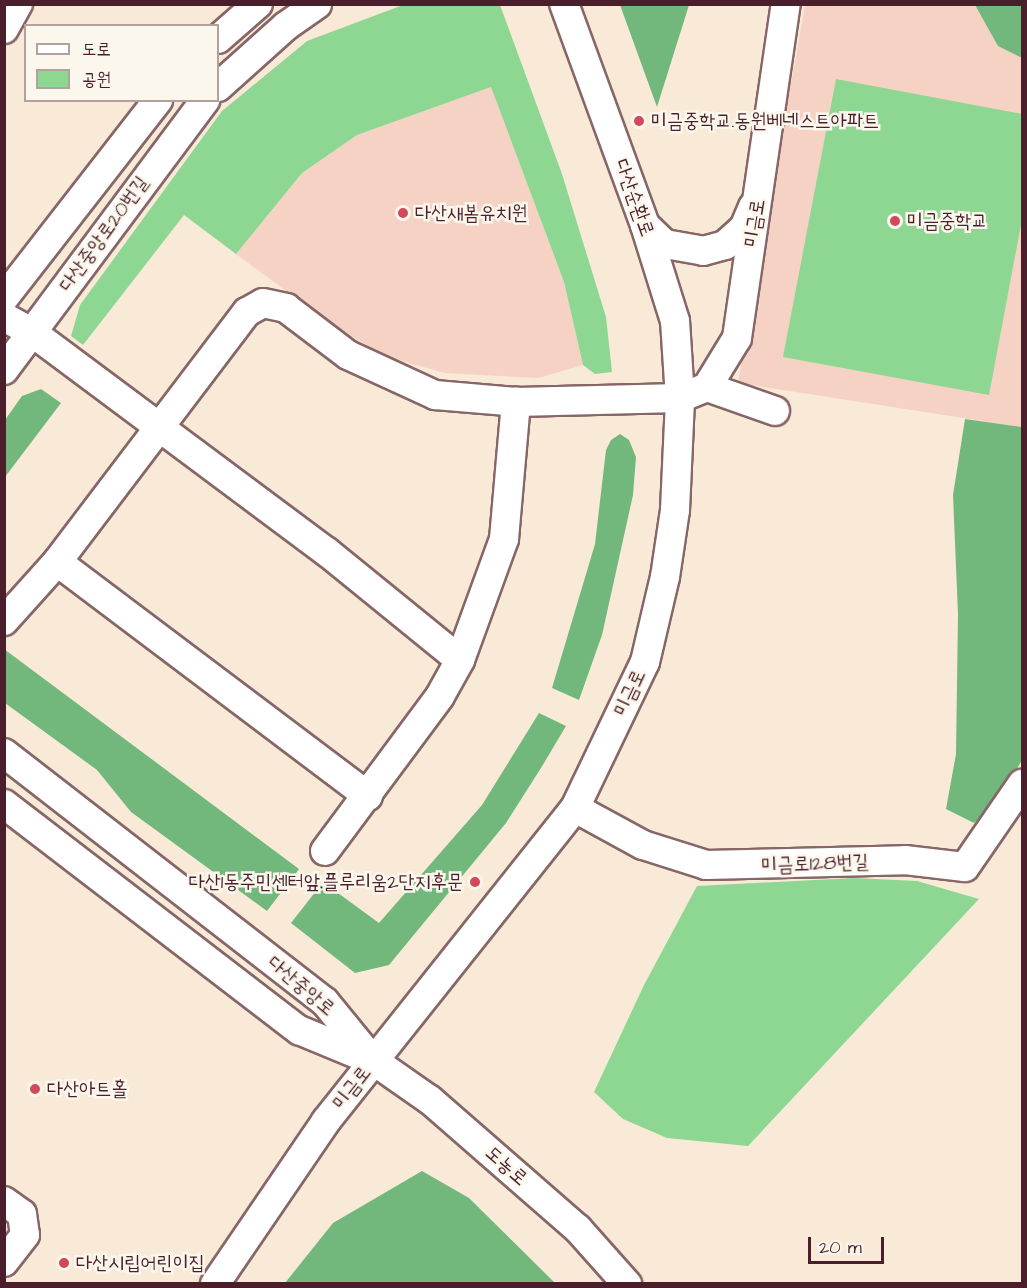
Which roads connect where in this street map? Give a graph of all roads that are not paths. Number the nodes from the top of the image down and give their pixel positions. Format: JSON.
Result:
{"nodes":[{"id":1,"x":18,"y":4,"type":"edge"},
{"id":2,"x":258,"y":4,"type":"edge"},
{"id":3,"x":317,"y":4,"type":"edge"},
{"id":4,"x":564,"y":4,"type":"edge"},
{"id":5,"x":786,"y":4,"type":"edge"},
{"id":6,"x":4,"y":29,"type":"edge"},
{"id":7,"x":219,"y":38,"type":"edge"},
{"id":8,"x":219,"y":86,"type":"edge"},
{"id":9,"x":156,"y":102,"type":"edge"},
{"id":10,"x":203,"y":102,"type":"edge"},
{"id":11,"x":760,"y":188,"type":"junction"},
{"id":12,"x":645,"y":225,"type":"junction"},
{"id":13,"x":4,"y":298,"type":"edge"},
{"id":14,"x":4,"y":317,"type":"edge"},
{"id":15,"x":33,"y":333,"type":"junction"},
{"id":16,"x":4,"y":370,"type":"edge"},
{"id":17,"x":707,"y":387,"type":"junction"},
{"id":18,"x":680,"y":398,"type":"junction"},
{"id":19,"x":516,"y":402,"type":"junction"},
{"id":20,"x":775,"y":411,"type":"dead end"},
{"id":21,"x":157,"y":429,"type":"junction"},
{"id":22,"x":57,"y":562,"type":"junction"},
{"id":23,"x":4,"y":621,"type":"edge"},
{"id":24,"x":460,"y":660,"type":"junction"},
{"id":25,"x":4,"y":753,"type":"edge"},
{"id":26,"x":1023,"y":784,"type":"edge"},
{"id":27,"x":368,"y":796,"type":"junction"},
{"id":28,"x":4,"y":804,"type":"edge"},
{"id":29,"x":575,"y":808,"type":"junction"},
{"id":30,"x":325,"y":851,"type":"dead end"},
{"id":31,"x":374,"y":1061,"type":"junction"},
{"id":32,"x":4,"y":1201,"type":"edge"},
{"id":33,"x":4,"y":1262,"type":"edge"},
{"id":34,"x":215,"y":1284,"type":"edge"},
{"id":35,"x":627,"y":1284,"type":"edge"}],
"edges":[{"from":1,"to":6,"type":"street"},
{"from":2,"to":7,"type":"street"},
{"from":3,"to":8,"type":"street"},
{"from":4,"to":12,"type":"street","name":"다산순환로"},
{"from":5,"to":11,"type":"street","name":"미금로"},
{"from":9,"to":13,"type":"street","name":"다산중앙로20번길"},
{"from":10,"to":15,"type":"street","name":"다산중앙로20번길"},
{"from":11,"to":12,"type":"street"},
{"from":11,"to":17,"type":"street","name":"미금로"},
{"from":12,"to":18,"type":"street","name":"다산순환로"},
{"from":14,"to":15,"type":"street"},
{"from":15,"to":16,"type":"street","name":"다산중앙로20번길"},
{"from":15,"to":21,"type":"street"},
{"from":17,"to":18,"type":"street"},
{"from":17,"to":20,"type":"street"},
{"from":18,"to":19,"type":"street"},
{"from":18,"to":29,"type":"street","name":"미금로"},
{"from":19,"to":21,"type":"street"},
{"from":19,"to":24,"type":"street"},
{"from":21,"to":22,"type":"street"},
{"from":21,"to":24,"type":"street"},
{"from":22,"to":23,"type":"street"},
{"from":22,"to":27,"type":"street"},
{"from":24,"to":27,"type":"street"},
{"from":25,"to":31,"type":"street","name":"다산중앙로"},
{"from":26,"to":29,"type":"street","name":"미금로128번길"},
{"from":27,"to":30,"type":"street"},
{"from":28,"to":31,"type":"street","name":"다산중앙로"},
{"from":29,"to":31,"type":"street","name":"미금로"},
{"from":31,"to":34,"type":"street","name":"미금로"},
{"from":31,"to":35,"type":"street","name":"도농로"},
{"from":32,"to":33,"type":"street"}]}
